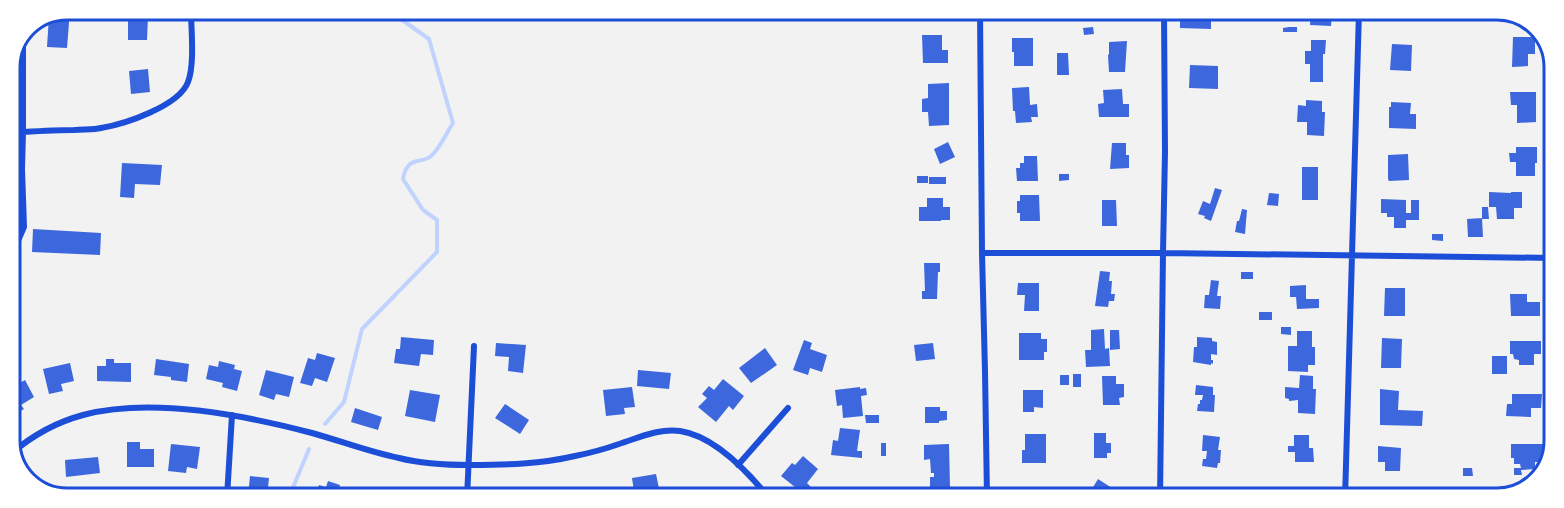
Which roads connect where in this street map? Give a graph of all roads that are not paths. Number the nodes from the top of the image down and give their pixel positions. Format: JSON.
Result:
{"nodes":[{"id":1,"x":191,"y":19,"type":"edge"},
{"id":2,"x":980,"y":19,"type":"edge"},
{"id":3,"x":1164,"y":19,"type":"edge"},
{"id":4,"x":1359,"y":19,"type":"edge"},
{"id":5,"x":23,"y":48,"type":"edge"},
{"id":6,"x":23,"y":132,"type":"junction"},
{"id":7,"x":19,"y":237,"type":"edge"},
{"id":8,"x":982,"y":253,"type":"junction"},
{"id":9,"x":1162,"y":253,"type":"junction"},
{"id":10,"x":1353,"y":255,"type":"junction"},
{"id":11,"x":1544,"y":258,"type":"edge"},
{"id":12,"x":474,"y":346,"type":"dead end"},
{"id":13,"x":788,"y":408,"type":"dead end"},
{"id":14,"x":232,"y":415,"type":"junction"},
{"id":15,"x":20,"y":446,"type":"edge"},
{"id":16,"x":469,"y":465,"type":"junction"},
{"id":17,"x":738,"y":465,"type":"junction"},
{"id":18,"x":228,"y":488,"type":"edge"},
{"id":19,"x":468,"y":488,"type":"edge"},
{"id":20,"x":760,"y":488,"type":"edge"},
{"id":21,"x":987,"y":488,"type":"edge"},
{"id":22,"x":1160,"y":488,"type":"edge"},
{"id":23,"x":1345,"y":488,"type":"edge"}],
"edges":[{"from":1,"to":6,"type":"street"},
{"from":2,"to":8,"type":"street"},
{"from":3,"to":9,"type":"street"},
{"from":4,"to":10,"type":"street"},
{"from":5,"to":6,"type":"street"},
{"from":6,"to":7,"type":"street"},
{"from":8,"to":9,"type":"street"},
{"from":8,"to":21,"type":"street"},
{"from":9,"to":10,"type":"street"},
{"from":9,"to":22,"type":"street"},
{"from":10,"to":11,"type":"street"},
{"from":10,"to":23,"type":"street"},
{"from":12,"to":16,"type":"street"},
{"from":13,"to":17,"type":"street"},
{"from":14,"to":15,"type":"street"},
{"from":14,"to":16,"type":"street"},
{"from":14,"to":18,"type":"street"},
{"from":16,"to":17,"type":"street"},
{"from":16,"to":19,"type":"street"},
{"from":17,"to":20,"type":"street"}]}
